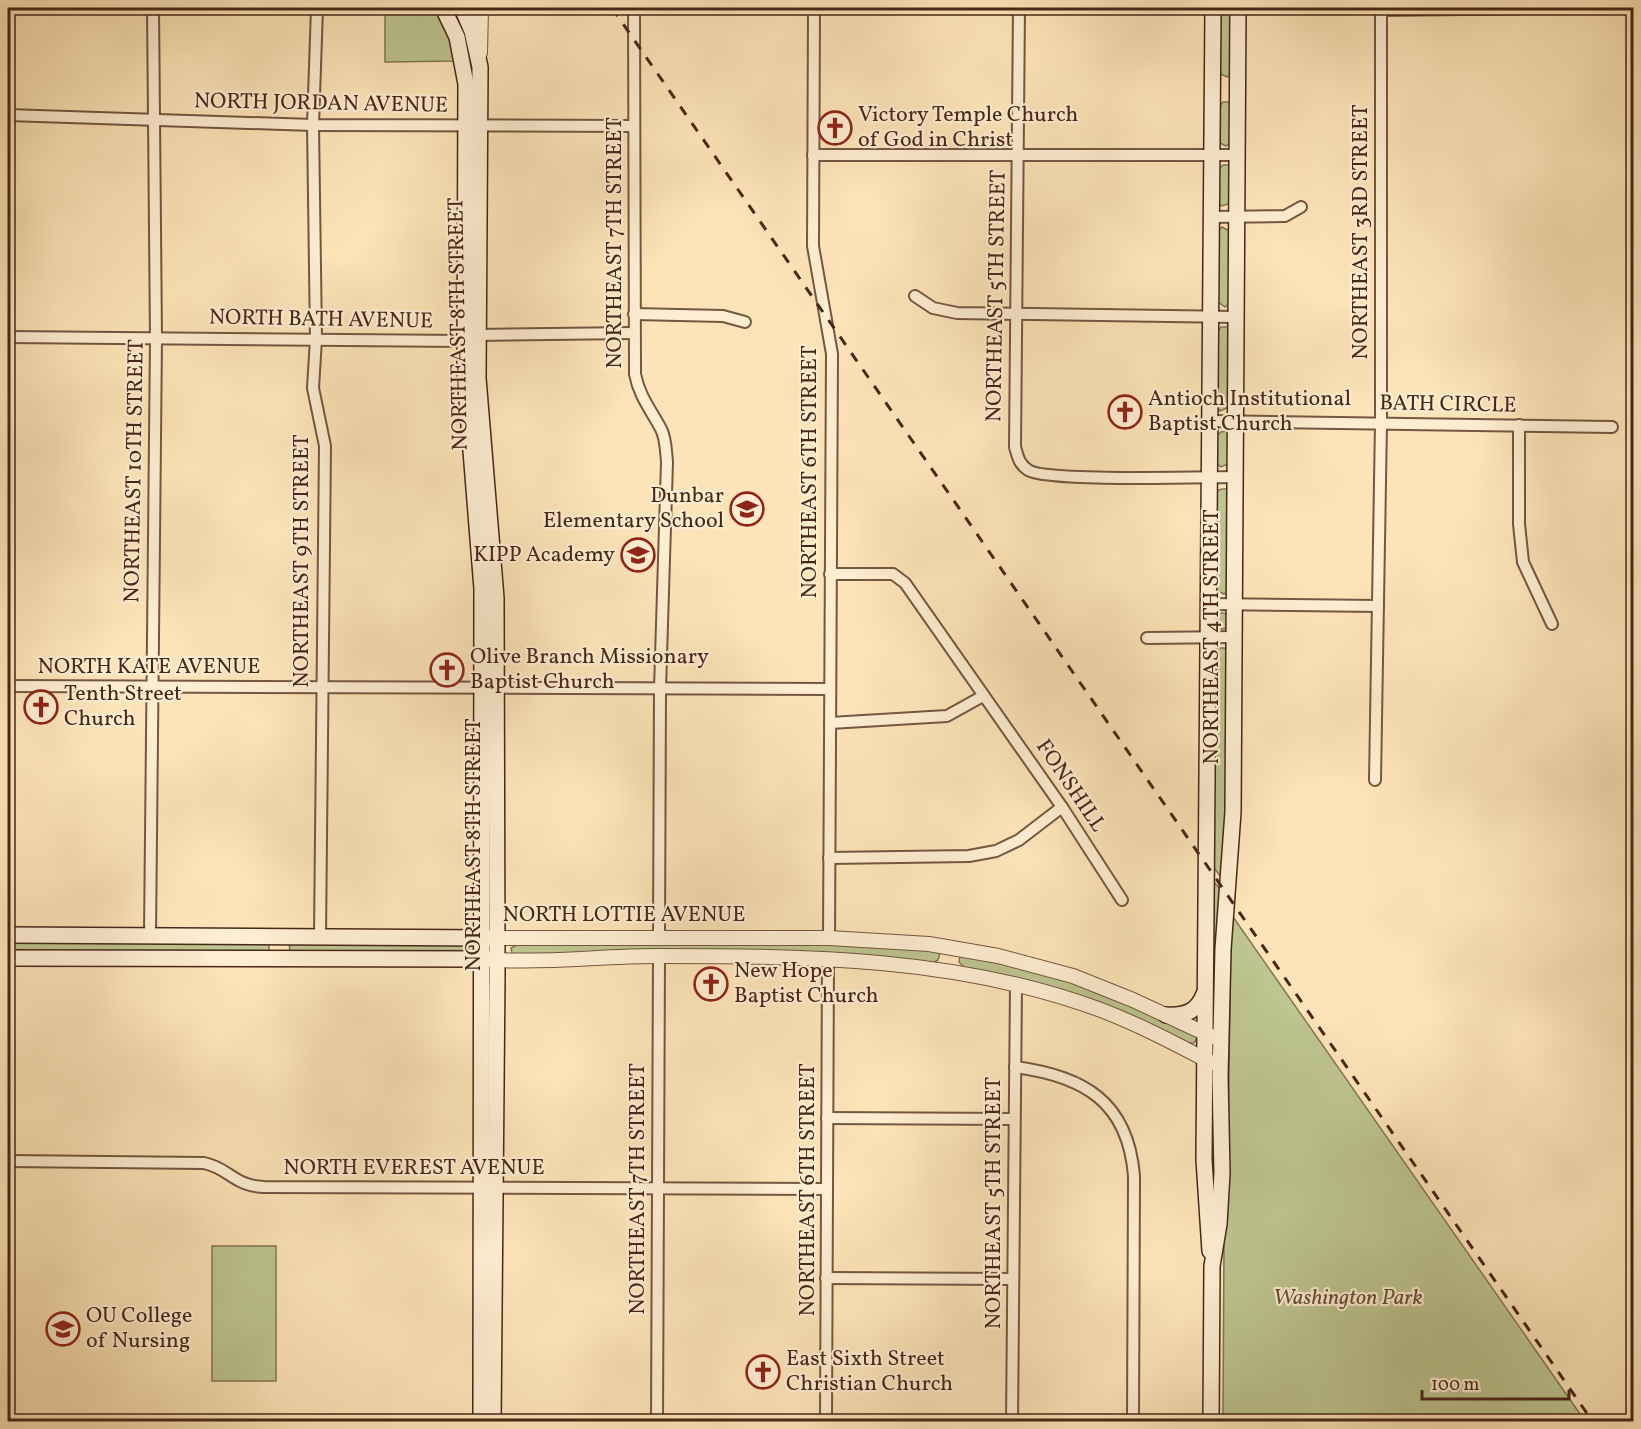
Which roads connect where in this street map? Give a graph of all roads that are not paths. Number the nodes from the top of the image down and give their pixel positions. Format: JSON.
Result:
{"nodes":[{"id":1,"x":153,"y":8,"type":"edge"},
{"id":2,"x":316,"y":8,"type":"edge"},
{"id":3,"x":443,"y":8,"type":"edge"},
{"id":4,"x":462,"y":8,"type":"edge"},
{"id":5,"x":481,"y":8,"type":"edge"},
{"id":6,"x":634,"y":8,"type":"edge"},
{"id":7,"x":814,"y":8,"type":"edge"},
{"id":8,"x":1019,"y":8,"type":"edge"},
{"id":9,"x":1213,"y":8,"type":"edge"},
{"id":10,"x":1238,"y":8,"type":"edge"},
{"id":11,"x":1541,"y":8,"type":"edge"},
{"id":12,"x":1381,"y":9,"type":"edge"},
{"id":13,"x":480,"y":67,"type":"junction"},
{"id":14,"x":1212,"y":88,"type":"junction"},
{"id":15,"x":1238,"y":88,"type":"junction"},
{"id":16,"x":8,"y":115,"type":"edge"},
{"id":17,"x":153,"y":121,"type":"junction"},
{"id":18,"x":313,"y":125,"type":"junction"},
{"id":19,"x":473,"y":126,"type":"junction"},
{"id":20,"x":634,"y":126,"type":"junction"},
{"id":21,"x":813,"y":155,"type":"junction"},
{"id":22,"x":1212,"y":155,"type":"junction"},
{"id":23,"x":1237,"y":155,"type":"junction"},
{"id":24,"x":1018,"y":156,"type":"junction"},
{"id":25,"x":1301,"y":207,"type":"dead end"},
{"id":26,"x":1212,"y":217,"type":"junction"},
{"id":27,"x":1236,"y":217,"type":"junction"},
{"id":28,"x":915,"y":296,"type":"dead end"},
{"id":29,"x":1016,"y":313,"type":"junction"},
{"id":30,"x":634,"y":314,"type":"junction"},
{"id":31,"x":1211,"y":317,"type":"junction"},
{"id":32,"x":1236,"y":317,"type":"junction"},
{"id":33,"x":745,"y":322,"type":"dead end"},
{"id":34,"x":633,"y":333,"type":"junction"},
{"id":35,"x":8,"y":337,"type":"edge"},
{"id":36,"x":471,"y":338,"type":"junction"},
{"id":37,"x":156,"y":339,"type":"junction"},
{"id":38,"x":316,"y":339,"type":"junction"},
{"id":39,"x":1210,"y":421,"type":"junction"},
{"id":40,"x":1235,"y":421,"type":"junction"},
{"id":41,"x":1380,"y":423,"type":"junction"},
{"id":42,"x":1519,"y":426,"type":"junction"},
{"id":43,"x":1612,"y":427,"type":"dead end"},
{"id":44,"x":1210,"y":477,"type":"junction"},
{"id":45,"x":1236,"y":477,"type":"junction"},
{"id":46,"x":830,"y":574,"type":"junction"},
{"id":47,"x":1209,"y":604,"type":"junction"},
{"id":48,"x":1235,"y":604,"type":"junction"},
{"id":49,"x":1378,"y":606,"type":"junction"},
{"id":50,"x":1552,"y":624,"type":"dead end"},
{"id":51,"x":1234,"y":637,"type":"junction"},
{"id":52,"x":1147,"y":638,"type":"dead end"},
{"id":53,"x":1209,"y":638,"type":"junction"},
{"id":54,"x":8,"y":686,"type":"edge"},
{"id":55,"x":489,"y":686,"type":"junction"},
{"id":56,"x":152,"y":687,"type":"junction"},
{"id":57,"x":322,"y":687,"type":"junction"},
{"id":58,"x":660,"y":688,"type":"junction"},
{"id":59,"x":830,"y":689,"type":"junction"},
{"id":60,"x":983,"y":696,"type":"junction"},
{"id":61,"x":830,"y":723,"type":"junction"},
{"id":62,"x":1375,"y":780,"type":"dead end"},
{"id":63,"x":1062,"y":807,"type":"junction"},
{"id":64,"x":829,"y":858,"type":"junction"},
{"id":65,"x":1122,"y":900,"type":"dead end"},
{"id":66,"x":8,"y":935,"type":"edge"},
{"id":67,"x":150,"y":935,"type":"junction"},
{"id":68,"x":320,"y":936,"type":"junction"},
{"id":69,"x":481,"y":937,"type":"junction"},
{"id":70,"x":497,"y":938,"type":"junction"},
{"id":71,"x":659,"y":938,"type":"junction"},
{"id":72,"x":829,"y":938,"type":"junction"},
{"id":73,"x":659,"y":956,"type":"junction"},
{"id":74,"x":8,"y":958,"type":"edge"},
{"id":75,"x":481,"y":958,"type":"junction"},
{"id":76,"x":828,"y":959,"type":"junction"},
{"id":77,"x":497,"y":960,"type":"junction"},
{"id":78,"x":1016,"y":984,"type":"junction"},
{"id":79,"x":1205,"y":991,"type":"junction"},
{"id":80,"x":1166,"y":1015,"type":"junction"},
{"id":81,"x":1205,"y":1033,"type":"junction"},
{"id":82,"x":1223,"y":1042,"type":"junction"},
{"id":83,"x":1205,"y":1059,"type":"junction"},
{"id":84,"x":1015,"y":1067,"type":"junction"},
{"id":85,"x":1221,"y":1067,"type":"junction"},
{"id":86,"x":828,"y":1118,"type":"junction"},
{"id":87,"x":1014,"y":1119,"type":"junction"},
{"id":88,"x":8,"y":1161,"type":"edge"},
{"id":89,"x":488,"y":1187,"type":"junction"},
{"id":90,"x":827,"y":1189,"type":"junction"},
{"id":91,"x":657,"y":1190,"type":"junction"},
{"id":92,"x":1212,"y":1266,"type":"junction"},
{"id":93,"x":826,"y":1278,"type":"junction"},
{"id":94,"x":1013,"y":1279,"type":"junction"},
{"id":95,"x":481,"y":1422,"type":"edge"},
{"id":96,"x":493,"y":1422,"type":"edge"},
{"id":97,"x":657,"y":1422,"type":"edge"},
{"id":98,"x":826,"y":1422,"type":"edge"},
{"id":99,"x":1012,"y":1422,"type":"edge"},
{"id":100,"x":1133,"y":1422,"type":"edge"},
{"id":101,"x":1211,"y":1422,"type":"edge"}],
"edges":[{"from":1,"to":17,"type":"street","name":"NORTHEAST 10TH STREET"},
{"from":2,"to":18,"type":"street","name":"NORTHEAST 9TH STREET"},
{"from":3,"to":19,"type":"main road"},
{"from":4,"to":13,"type":"main road"},
{"from":5,"to":13,"type":"street"},
{"from":6,"to":20,"type":"street","name":"NORTHEAST 7TH STREET"},
{"from":7,"to":21,"type":"street","name":"NORTHEAST 6TH STREET"},
{"from":8,"to":24,"type":"street","name":"NORTHEAST 5TH STREET"},
{"from":9,"to":14,"type":"main road","name":"NORTHEAST 4TH STREET"},
{"from":10,"to":15,"type":"main road","name":"NORTHEAST 4TH STREET"},
{"from":11,"to":12,"type":"street"},
{"from":12,"to":41,"type":"street","name":"NORTHEAST 3RD STREET"},
{"from":13,"to":19,"type":"main road"},
{"from":14,"to":15,"type":"main road"},
{"from":14,"to":22,"type":"main road","name":"NORTHEAST 4TH STREET"},
{"from":15,"to":23,"type":"main road","name":"NORTHEAST 4TH STREET"},
{"from":16,"to":17,"type":"street","name":"NORTH JORDAN AVENUE"},
{"from":17,"to":18,"type":"street","name":"NORTH JORDAN AVENUE"},
{"from":17,"to":37,"type":"street","name":"NORTHEAST 10TH STREET"},
{"from":18,"to":19,"type":"street","name":"NORTH JORDAN AVENUE"},
{"from":18,"to":38,"type":"street","name":"NORTHEAST 9TH STREET"},
{"from":19,"to":20,"type":"street","name":"NORTH JORDAN AVENUE"},
{"from":19,"to":36,"type":"main road","name":"NORTHEAST 8TH STREET"},
{"from":20,"to":30,"type":"street","name":"NORTHEAST 7TH STREET"},
{"from":21,"to":24,"type":"street"},
{"from":21,"to":46,"type":"street","name":"NORTHEAST 6TH STREET"},
{"from":22,"to":23,"type":"street"},
{"from":22,"to":24,"type":"street"},
{"from":22,"to":26,"type":"main road","name":"NORTHEAST 4TH STREET"},
{"from":23,"to":27,"type":"main road","name":"NORTHEAST 4TH STREET"},
{"from":24,"to":29,"type":"street","name":"NORTHEAST 5TH STREET"},
{"from":25,"to":27,"type":"street"},
{"from":26,"to":27,"type":"street"},
{"from":26,"to":31,"type":"main road","name":"NORTHEAST 4TH STREET"},
{"from":27,"to":32,"type":"main road","name":"NORTHEAST 4TH STREET"},
{"from":28,"to":29,"type":"street"},
{"from":29,"to":31,"type":"street"},
{"from":29,"to":44,"type":"street","name":"NORTHEAST 5TH STREET"},
{"from":30,"to":33,"type":"street"},
{"from":30,"to":34,"type":"street","name":"NORTHEAST 7TH STREET"},
{"from":31,"to":32,"type":"street"},
{"from":31,"to":39,"type":"main road","name":"NORTHEAST 4TH STREET"},
{"from":32,"to":40,"type":"main road","name":"NORTHEAST 4TH STREET"},
{"from":34,"to":36,"type":"street","name":"NORTH BATH AVENUE"},
{"from":34,"to":58,"type":"street","name":"NORTHEAST 7TH STREET"},
{"from":35,"to":37,"type":"street","name":"NORTH BATH AVENUE"},
{"from":36,"to":38,"type":"street","name":"NORTH BATH AVENUE"},
{"from":36,"to":55,"type":"main road","name":"NORTHEAST 8TH STREET"},
{"from":37,"to":38,"type":"street","name":"NORTH BATH AVENUE"},
{"from":37,"to":56,"type":"street","name":"NORTHEAST 10TH STREET"},
{"from":38,"to":57,"type":"street","name":"NORTHEAST 9TH STREET"},
{"from":39,"to":40,"type":"street","name":"BATH CIRCLE"},
{"from":39,"to":44,"type":"main road","name":"NORTHEAST 4TH STREET"},
{"from":40,"to":41,"type":"street","name":"BATH CIRCLE"},
{"from":40,"to":45,"type":"main road","name":"NORTHEAST 4TH STREET"},
{"from":41,"to":42,"type":"street","name":"BATH CIRCLE"},
{"from":41,"to":49,"type":"street","name":"NORTHEAST 3RD STREET"},
{"from":42,"to":43,"type":"street","name":"BATH CIRCLE"},
{"from":42,"to":50,"type":"street"},
{"from":44,"to":45,"type":"street"},
{"from":44,"to":47,"type":"main road","name":"NORTHEAST 4TH STREET"},
{"from":45,"to":48,"type":"main road","name":"NORTHEAST 4TH STREET"},
{"from":46,"to":59,"type":"street","name":"NORTHEAST 6TH STREET"},
{"from":46,"to":60,"type":"street"},
{"from":47,"to":48,"type":"street"},
{"from":47,"to":53,"type":"main road","name":"NORTHEAST 4TH STREET"},
{"from":48,"to":49,"type":"street"},
{"from":48,"to":51,"type":"main road","name":"NORTHEAST 4TH STREET"},
{"from":49,"to":62,"type":"street","name":"NORTHEAST 3RD STREET"},
{"from":51,"to":53,"type":"street"},
{"from":51,"to":82,"type":"main road","name":"NORTHEAST 4TH STREET"},
{"from":52,"to":53,"type":"street"},
{"from":53,"to":79,"type":"main road","name":"NORTHEAST 4TH STREET"},
{"from":54,"to":56,"type":"street","name":"NORTH KATE AVENUE"},
{"from":55,"to":57,"type":"street","name":"NORTH KATE AVENUE"},
{"from":55,"to":58,"type":"street","name":"NORTH KATE AVENUE"},
{"from":55,"to":69,"type":"main road","name":"NORTHEAST 8TH STREET"},
{"from":55,"to":70,"type":"main road","name":"NORTHEAST 8TH STREET"},
{"from":56,"to":57,"type":"street","name":"NORTH KATE AVENUE"},
{"from":56,"to":67,"type":"street","name":"NORTHEAST 10TH STREET"},
{"from":57,"to":68,"type":"street","name":"NORTHEAST 9TH STREET"},
{"from":58,"to":59,"type":"street","name":"NORTH KATE AVENUE"},
{"from":58,"to":71,"type":"street","name":"NORTHEAST 7TH STREET"},
{"from":59,"to":61,"type":"street","name":"NORTHEAST 6TH STREET"},
{"from":60,"to":61,"type":"street"},
{"from":60,"to":63,"type":"street","name":"FONSHILL"},
{"from":61,"to":64,"type":"street","name":"NORTHEAST 6TH STREET"},
{"from":63,"to":64,"type":"street"},
{"from":63,"to":65,"type":"street","name":"FONSHILL"},
{"from":64,"to":72,"type":"street","name":"NORTHEAST 6TH STREET"},
{"from":66,"to":67,"type":"main road","name":"NORTH LOTTIE AVENUE"},
{"from":67,"to":68,"type":"main road","name":"NORTH LOTTIE AVENUE"},
{"from":68,"to":69,"type":"main road","name":"NORTH LOTTIE AVENUE"},
{"from":69,"to":70,"type":"main road","name":"NORTH LOTTIE AVENUE"},
{"from":69,"to":75,"type":"main road","name":"NORTHEAST 8TH STREET"},
{"from":70,"to":71,"type":"street","name":"NORTH LOTTIE AVENUE"},
{"from":70,"to":77,"type":"main road","name":"NORTHEAST 8TH STREET"},
{"from":71,"to":72,"type":"street","name":"NORTH LOTTIE AVENUE"},
{"from":72,"to":80,"type":"street","name":"NORTH LOTTIE AVENUE"},
{"from":73,"to":76,"type":"street","name":"NORTH LOTTIE AVENUE"},
{"from":73,"to":77,"type":"street","name":"NORTH LOTTIE AVENUE"},
{"from":73,"to":91,"type":"street","name":"NORTHEAST 7TH STREET"},
{"from":74,"to":75,"type":"main road","name":"NORTH LOTTIE AVENUE"},
{"from":75,"to":77,"type":"main road","name":"NORTH LOTTIE AVENUE"},
{"from":75,"to":89,"type":"main road","name":"NORTHEAST 8TH STREET"},
{"from":76,"to":78,"type":"street","name":"NORTH LOTTIE AVENUE"},
{"from":76,"to":86,"type":"street","name":"NORTHEAST 6TH STREET"},
{"from":77,"to":89,"type":"main road","name":"NORTHEAST 8TH STREET"},
{"from":78,"to":83,"type":"street","name":"NORTH LOTTIE AVENUE"},
{"from":78,"to":84,"type":"street","name":"NORTHEAST 5TH STREET"},
{"from":79,"to":80,"type":"main road"},
{"from":79,"to":81,"type":"main road","name":"NORTHEAST 4TH STREET"},
{"from":80,"to":81,"type":"street","name":"NORTH LOTTIE AVENUE"},
{"from":81,"to":82,"type":"street","name":"NORTH LOTTIE AVENUE"},
{"from":81,"to":83,"type":"main road","name":"NORTHEAST 4TH STREET"},
{"from":82,"to":85,"type":"main road","name":"NORTHEAST 4TH STREET"},
{"from":83,"to":85,"type":"street","name":"NORTH LOTTIE AVENUE"},
{"from":83,"to":92,"type":"main road","name":"NORTHEAST 4TH STREET"},
{"from":84,"to":87,"type":"street","name":"NORTHEAST 5TH STREET"},
{"from":84,"to":100,"type":"street"},
{"from":85,"to":92,"type":"main road","name":"NORTHEAST 4TH STREET"},
{"from":86,"to":87,"type":"street"},
{"from":86,"to":90,"type":"street","name":"NORTHEAST 6TH STREET"},
{"from":87,"to":94,"type":"street","name":"NORTHEAST 5TH STREET"},
{"from":88,"to":89,"type":"street","name":"NORTH EVEREST AVENUE"},
{"from":89,"to":91,"type":"street","name":"NORTH EVEREST AVENUE"},
{"from":89,"to":95,"type":"main road","name":"NORTHEAST 8TH STREET"},
{"from":89,"to":96,"type":"main road","name":"NORTHEAST 8TH STREET"},
{"from":90,"to":91,"type":"street","name":"NORTH EVEREST AVENUE"},
{"from":90,"to":93,"type":"street","name":"NORTHEAST 6TH STREET"},
{"from":91,"to":97,"type":"street","name":"NORTHEAST 7TH STREET"},
{"from":92,"to":101,"type":"main road","name":"NORTHEAST 4TH STREET"},
{"from":93,"to":94,"type":"street"},
{"from":93,"to":98,"type":"street","name":"NORTHEAST 6TH STREET"},
{"from":94,"to":99,"type":"street","name":"NORTHEAST 5TH STREET"}]}
